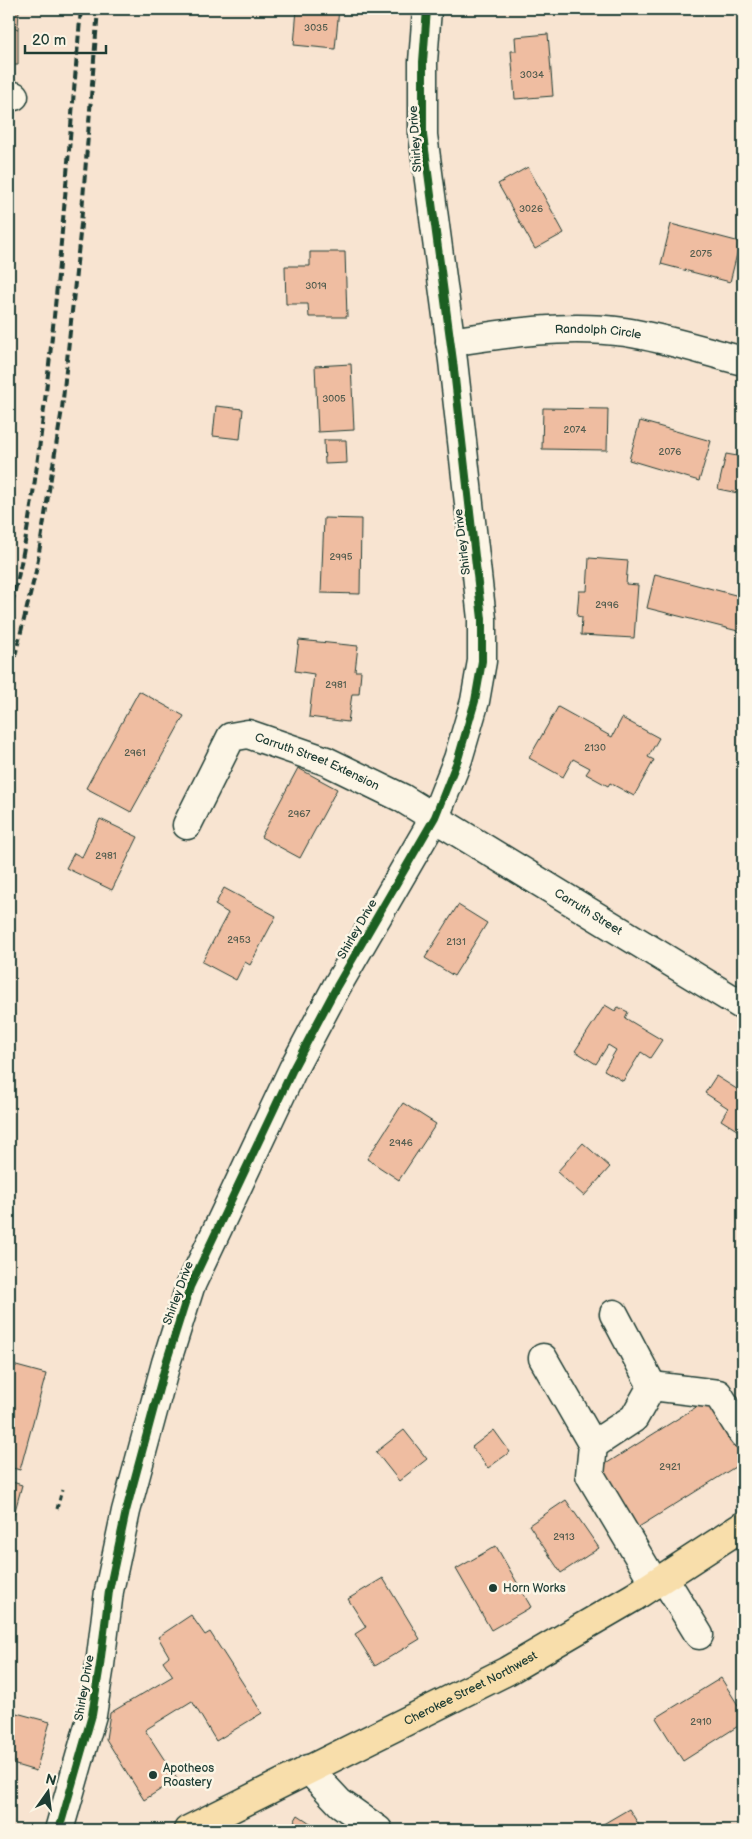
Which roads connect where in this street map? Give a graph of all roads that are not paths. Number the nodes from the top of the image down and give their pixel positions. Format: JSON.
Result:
{"nodes":[{"id":1,"x":427,"y":9,"type":"edge"},
{"id":2,"x":450,"y":342,"type":"junction"},
{"id":3,"x":743,"y":361,"type":"edge"},
{"id":4,"x":434,"y":817,"type":"junction"},
{"id":5,"x":187,"y":825,"type":"dead end"},
{"id":6,"x":743,"y":1006,"type":"edge"},
{"id":7,"x":614,"y":1314,"type":"dead end"},
{"id":8,"x":543,"y":1358,"type":"dead end"},
{"id":9,"x":652,"y":1386,"type":"junction"},
{"id":10,"x":743,"y":1434,"type":"edge"},
{"id":11,"x":593,"y":1445,"type":"junction"},
{"id":12,"x":743,"y":1526,"type":"edge"},
{"id":13,"x":660,"y":1581,"type":"junction"},
{"id":14,"x":699,"y":1635,"type":"dead end"},
{"id":15,"x":308,"y":1769,"type":"junction"},
{"id":16,"x":59,"y":1830,"type":"edge"},
{"id":17,"x":188,"y":1830,"type":"edge"},
{"id":18,"x":378,"y":1830,"type":"edge"}],
"edges":[{"from":1,"to":2,"type":"street","name":"Shirley Drive"},
{"from":2,"to":3,"type":"street","name":"Randolph Circle"},
{"from":2,"to":4,"type":"street","name":"Shirley Drive"},
{"from":4,"to":5,"type":"street","name":"Carruth Street Extension"},
{"from":4,"to":6,"type":"street","name":"Carruth Street"},
{"from":4,"to":16,"type":"street","name":"Shirley Drive"},
{"from":7,"to":9,"type":"street"},
{"from":8,"to":11,"type":"street"},
{"from":9,"to":10,"type":"street"},
{"from":9,"to":11,"type":"street"},
{"from":11,"to":13,"type":"street"},
{"from":12,"to":13,"type":"main road","name":"Cherokee Street Northwest"},
{"from":13,"to":14,"type":"street"},
{"from":13,"to":15,"type":"main road","name":"Cherokee Street Northwest"},
{"from":15,"to":17,"type":"main road","name":"Cherokee Street Northwest"},
{"from":15,"to":18,"type":"street"}]}
